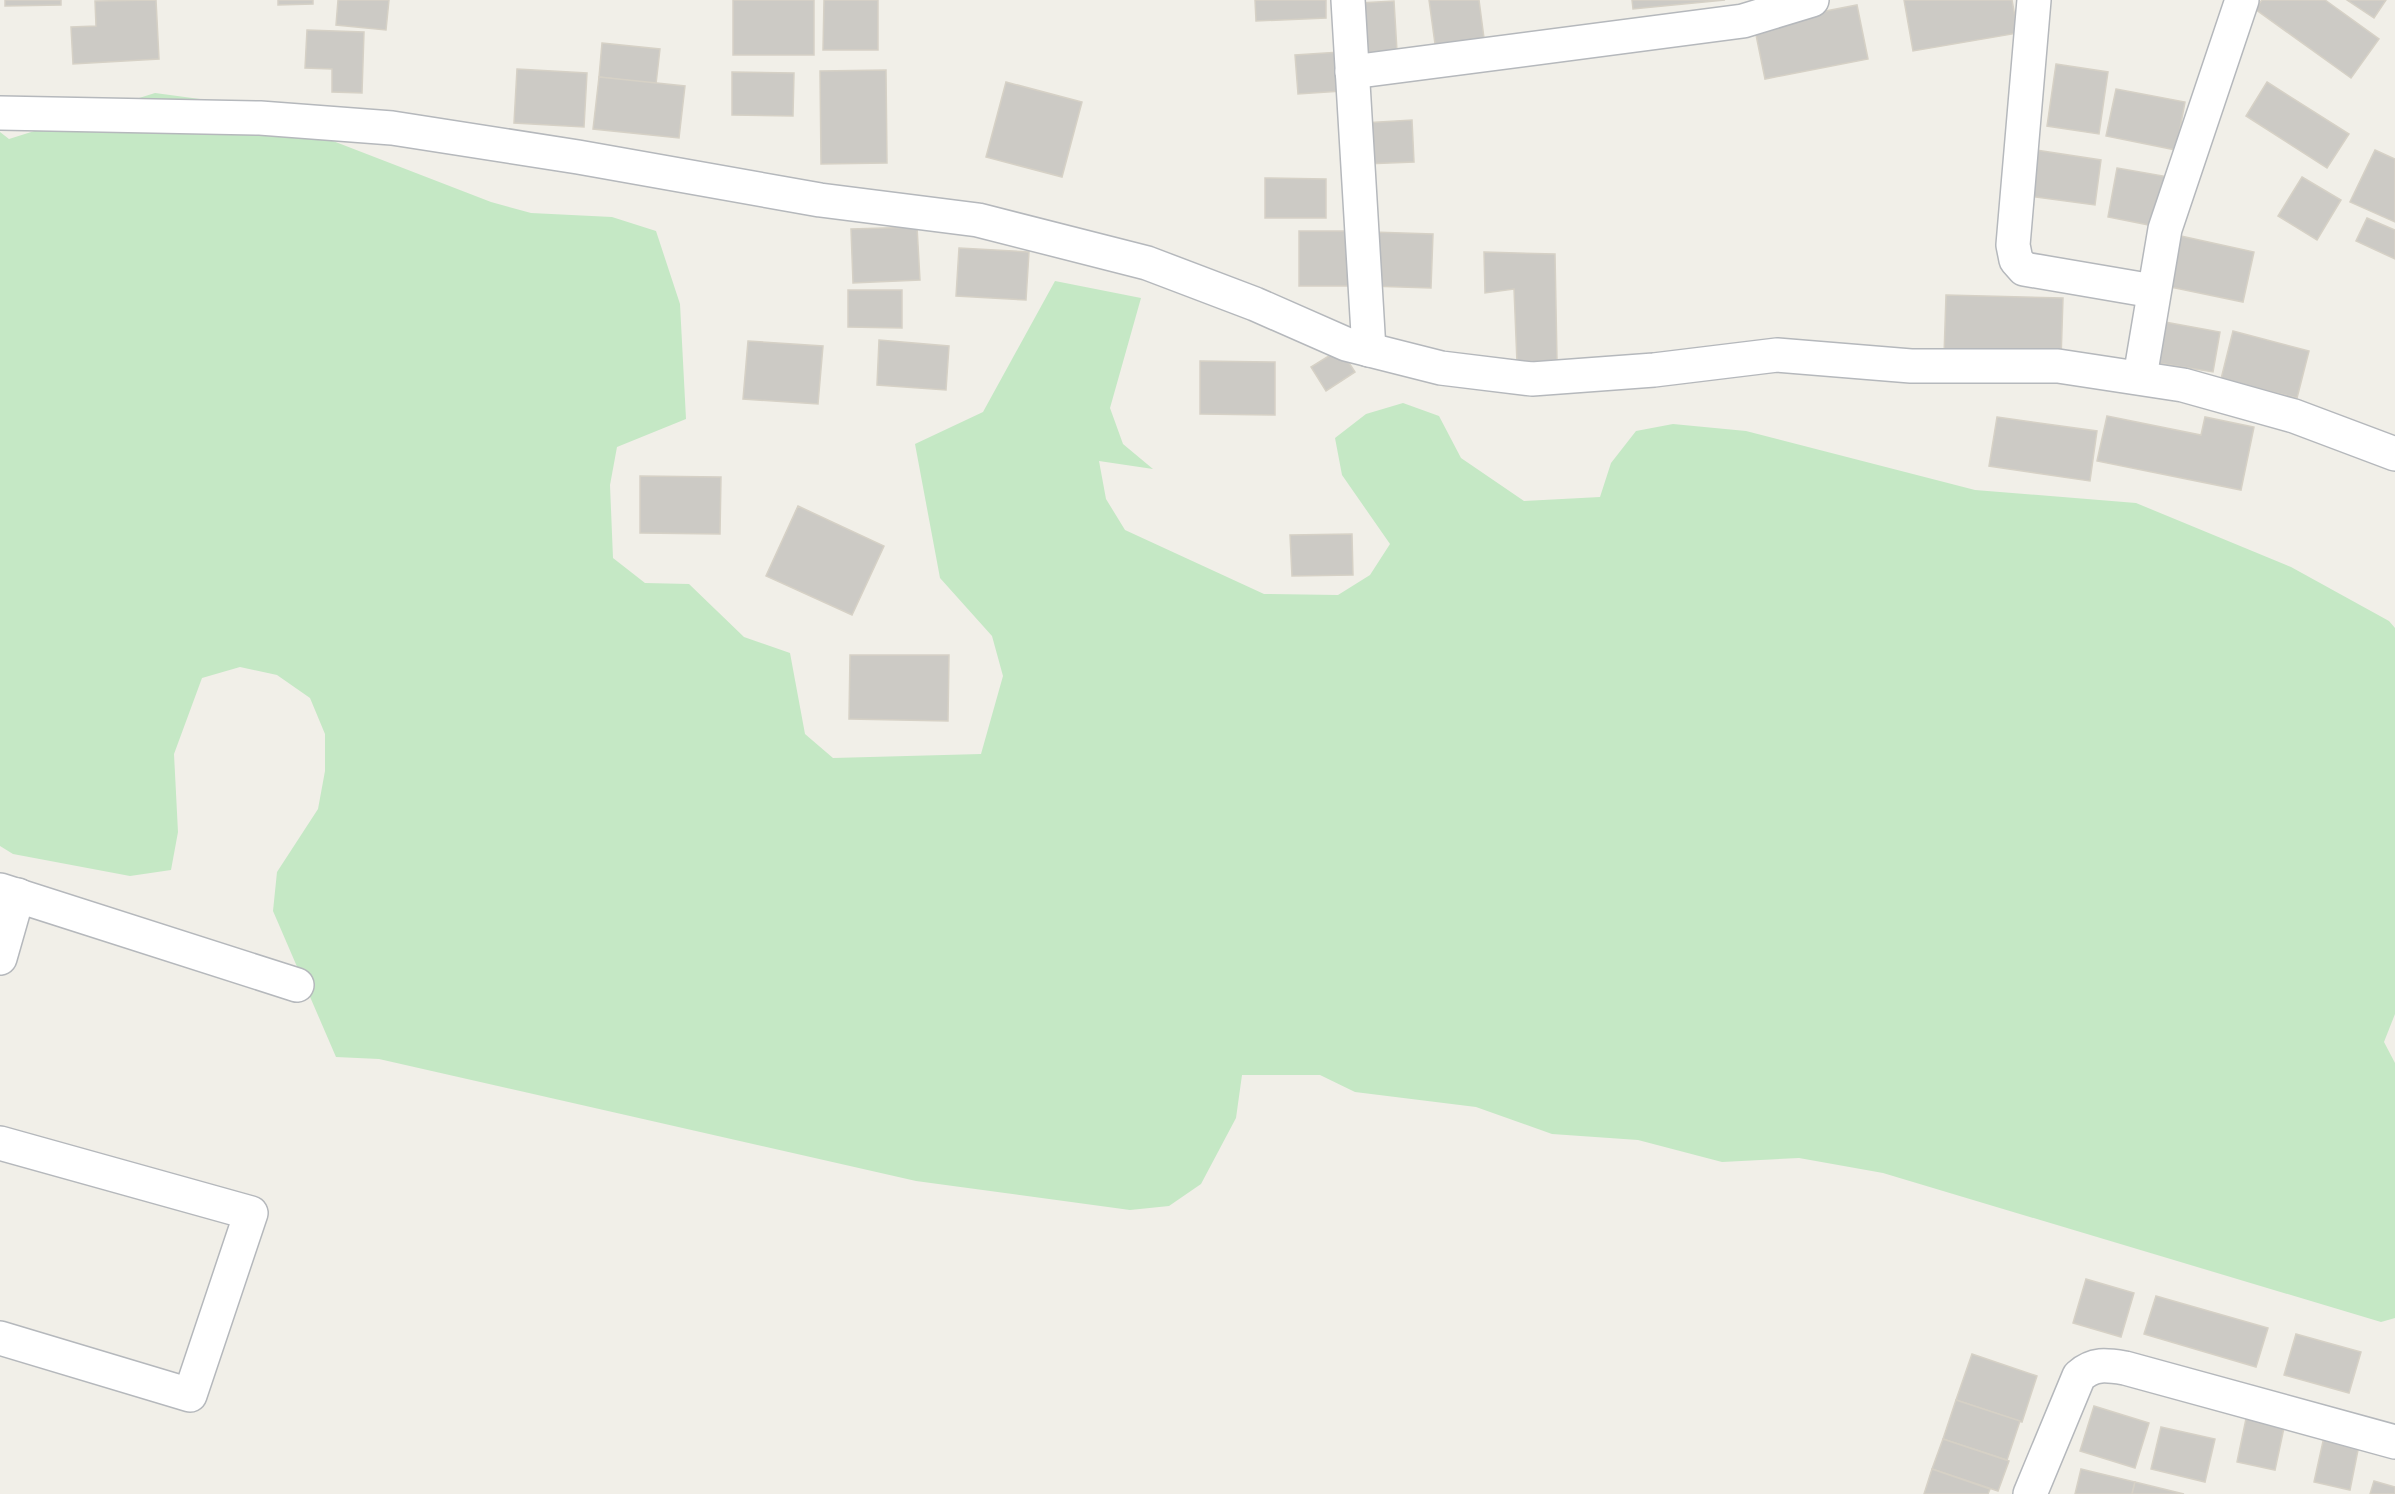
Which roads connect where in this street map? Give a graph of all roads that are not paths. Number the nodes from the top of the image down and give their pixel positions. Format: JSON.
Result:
{"nodes":[{"id":1,"x":1348,"y":0,"type":"edge"},
{"id":2,"x":1812,"y":0,"type":"edge"},
{"id":3,"x":2034,"y":0,"type":"edge"},
{"id":4,"x":2242,"y":0,"type":"edge"},
{"id":5,"x":1352,"y":72,"type":"junction"},
{"id":6,"x":0,"y":113,"type":"edge"},
{"id":7,"x":2153,"y":291,"type":"junction"},
{"id":8,"x":1369,"y":350,"type":"junction"},
{"id":9,"x":2140,"y":377,"type":"junction"},
{"id":10,"x":2395,"y":454,"type":"edge"},
{"id":11,"x":9,"y":892,"type":"edge"},
{"id":12,"x":0,"y":958,"type":"edge"},
{"id":13,"x":297,"y":985,"type":"dead end"},
{"id":14,"x":0,"y":1143,"type":"edge"},
{"id":15,"x":0,"y":1338,"type":"edge"},
{"id":16,"x":2395,"y":1442,"type":"edge"},
{"id":17,"x":2030,"y":1494,"type":"edge"}],
"edges":[{"from":1,"to":5,"type":"street"},
{"from":2,"to":5,"type":"street"},
{"from":3,"to":7,"type":"street"},
{"from":4,"to":7,"type":"street"},
{"from":5,"to":8,"type":"street"},
{"from":6,"to":8,"type":"street"},
{"from":7,"to":9,"type":"street"},
{"from":8,"to":9,"type":"street"},
{"from":9,"to":10,"type":"street"},
{"from":11,"to":12,"type":"street"},
{"from":11,"to":13,"type":"street"},
{"from":14,"to":15,"type":"street"},
{"from":16,"to":17,"type":"street"}]}
